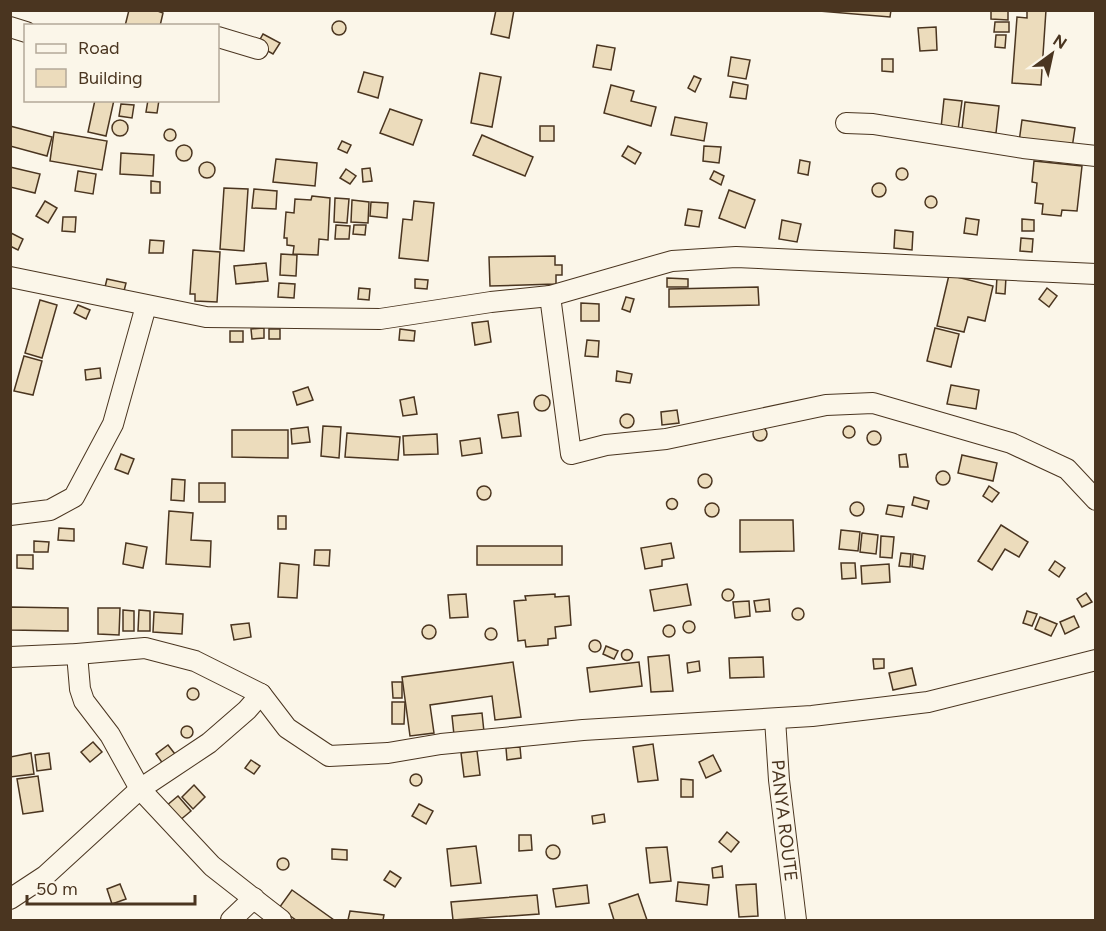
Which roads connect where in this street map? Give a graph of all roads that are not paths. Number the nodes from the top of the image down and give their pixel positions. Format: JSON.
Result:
{"nodes":[{"id":1,"x":219,"y":37,"type":"edge"},
{"id":2,"x":258,"y":49,"type":"dead end"},
{"id":3,"x":846,"y":123,"type":"dead end"},
{"id":4,"x":1095,"y":156,"type":"edge"},
{"id":5,"x":1095,"y":274,"type":"edge"},
{"id":6,"x":10,"y":278,"type":"edge"},
{"id":7,"x":550,"y":297,"type":"junction"},
{"id":8,"x":146,"y":306,"type":"junction"},
{"id":9,"x":1095,"y":500,"type":"edge"},
{"id":10,"x":10,"y":515,"type":"edge"},
{"id":11,"x":77,"y":654,"type":"junction"},
{"id":12,"x":10,"y":657,"type":"edge"},
{"id":13,"x":1095,"y":660,"type":"edge"},
{"id":14,"x":261,"y":693,"type":"junction"},
{"id":15,"x":775,"y":719,"type":"junction"},
{"id":16,"x":140,"y":789,"type":"junction"},
{"id":17,"x":254,"y":898,"type":"junction"},
{"id":18,"x":10,"y":899,"type":"edge"},
{"id":19,"x":231,"y":921,"type":"edge"},
{"id":20,"x":281,"y":921,"type":"edge"},
{"id":21,"x":796,"y":921,"type":"edge"}],
"edges":[{"from":1,"to":2,"type":"street"},
{"from":3,"to":4,"type":"street"},
{"from":5,"to":7,"type":"street"},
{"from":6,"to":8,"type":"street"},
{"from":7,"to":8,"type":"street"},
{"from":7,"to":9,"type":"street"},
{"from":8,"to":10,"type":"street"},
{"from":11,"to":12,"type":"street"},
{"from":11,"to":14,"type":"street"},
{"from":11,"to":16,"type":"street"},
{"from":13,"to":15,"type":"street"},
{"from":14,"to":15,"type":"street"},
{"from":14,"to":16,"type":"street"},
{"from":15,"to":21,"type":"street","name":"PANYA ROUTE"},
{"from":16,"to":17,"type":"street"},
{"from":16,"to":18,"type":"street"},
{"from":17,"to":19,"type":"street"},
{"from":17,"to":20,"type":"street"}]}
